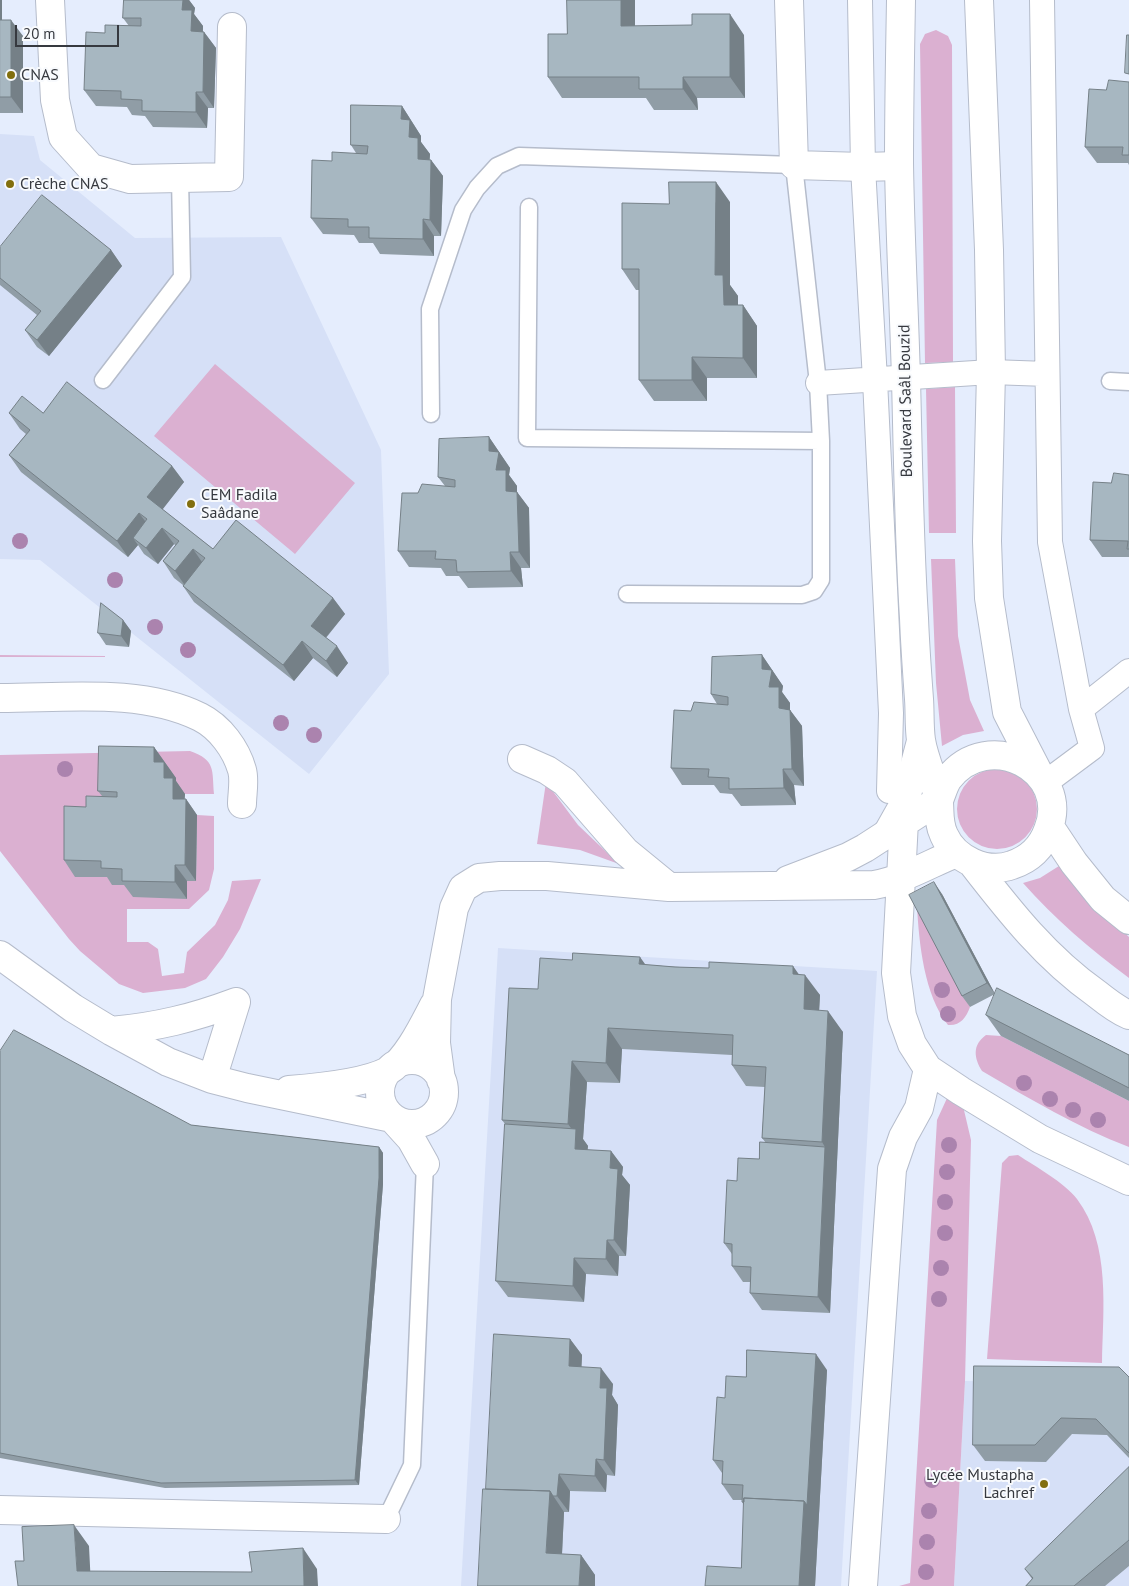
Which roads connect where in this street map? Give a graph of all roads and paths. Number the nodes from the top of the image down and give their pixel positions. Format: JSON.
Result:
{"nodes":[{"id":1,"x":50,"y":0,"type":"edge"},
{"id":2,"x":789,"y":0,"type":"edge"},
{"id":3,"x":860,"y":0,"type":"edge"},
{"id":4,"x":901,"y":0,"type":"edge"},
{"id":5,"x":979,"y":0,"type":"edge"},
{"id":6,"x":1042,"y":0,"type":"edge"},
{"id":7,"x":232,"y":27,"type":"dead end"},
{"id":8,"x":794,"y":165,"type":"junction"},
{"id":9,"x":899,"y":166,"type":"junction"},
{"id":10,"x":863,"y":167,"type":"junction"},
{"id":11,"x":180,"y":178,"type":"junction"},
{"id":12,"x":529,"y":207,"type":"dead end"},
{"id":13,"x":991,"y":372,"type":"junction"},
{"id":14,"x":1047,"y":374,"type":"junction"},
{"id":15,"x":906,"y":379,"type":"junction"},
{"id":16,"x":103,"y":380,"type":"dead end"},
{"id":17,"x":875,"y":380,"type":"junction"},
{"id":18,"x":1110,"y":381,"type":"dead end"},
{"id":19,"x":1129,"y":382,"type":"edge"},
{"id":20,"x":818,"y":383,"type":"junction"},
{"id":21,"x":431,"y":414,"type":"dead end"},
{"id":22,"x":821,"y":441,"type":"junction"},
{"id":23,"x":627,"y":594,"type":"dead end"},
{"id":24,"x":1129,"y":671,"type":"edge"},
{"id":25,"x":0,"y":698,"type":"edge"},
{"id":26,"x":1081,"y":709,"type":"junction"},
{"id":27,"x":921,"y":742,"type":"junction"},
{"id":28,"x":522,"y":760,"type":"dead end"},
{"id":29,"x":1042,"y":779,"type":"junction"},
{"id":30,"x":939,"y":800,"type":"junction"},
{"id":31,"x":242,"y":804,"type":"dead end"},
{"id":32,"x":896,"y":812,"type":"junction"},
{"id":33,"x":1050,"y":827,"type":"junction"},
{"id":34,"x":964,"y":858,"type":"junction"},
{"id":35,"x":900,"y":878,"type":"junction"},
{"id":36,"x":874,"y":885,"type":"junction"},
{"id":37,"x":669,"y":887,"type":"junction"},
{"id":38,"x":770,"y":887,"type":"junction"},
{"id":39,"x":898,"y":913,"type":"junction"},
{"id":40,"x":1129,"y":920,"type":"edge"},
{"id":41,"x":0,"y":955,"type":"edge"},
{"id":42,"x":437,"y":999,"type":"junction"},
{"id":43,"x":1129,"y":1015,"type":"edge"},
{"id":44,"x":111,"y":1031,"type":"junction"},
{"id":45,"x":928,"y":1069,"type":"junction"},
{"id":46,"x":389,"y":1070,"type":"junction"},
{"id":47,"x":212,"y":1079,"type":"junction"},
{"id":48,"x":442,"y":1080,"type":"junction"},
{"id":49,"x":267,"y":1092,"type":"junction"},
{"id":50,"x":439,"y":1110,"type":"junction"},
{"id":51,"x":392,"y":1118,"type":"junction"},
{"id":52,"x":425,"y":1164,"type":"junction"},
{"id":53,"x":1129,"y":1181,"type":"edge"},
{"id":54,"x":0,"y":1510,"type":"edge"},
{"id":55,"x":386,"y":1519,"type":"joint"},
{"id":56,"x":863,"y":1586,"type":"edge"}],
"edges":[{"from":1,"to":11,"type":"street"},
{"from":2,"to":8,"type":"street"},
{"from":3,"to":10,"type":"street"},
{"from":4,"to":9,"type":"street","name":"Boulevard Saâl Bouzid"},
{"from":5,"to":13,"type":"street"},
{"from":6,"to":14,"type":"street"},
{"from":7,"to":11,"type":"street"},
{"from":8,"to":10,"type":"street"},
{"from":8,"to":20,"type":"lane"},
{"from":8,"to":21,"type":"lane"},
{"from":9,"to":10,"type":"street"},
{"from":9,"to":15,"type":"street","name":"Boulevard Saâl Bouzid"},
{"from":10,"to":17,"type":"street"},
{"from":11,"to":16,"type":"lane"},
{"from":12,"to":22,"type":"lane"},
{"from":13,"to":14,"type":"street"},
{"from":13,"to":15,"type":"street"},
{"from":13,"to":29,"type":"street"},
{"from":14,"to":26,"type":"street"},
{"from":15,"to":17,"type":"street"},
{"from":15,"to":27,"type":"street","name":"Boulevard Saâl Bouzid"},
{"from":17,"to":20,"type":"street"},
{"from":17,"to":32,"type":"street"},
{"from":18,"to":19,"type":"lane"},
{"from":20,"to":22,"type":"lane"},
{"from":22,"to":23,"type":"lane"},
{"from":24,"to":26,"type":"street"},
{"from":25,"to":31,"type":"street"},
{"from":26,"to":29,"type":"street"},
{"from":27,"to":30,"type":"street","name":"Boulevard Saâl Bouzid"},
{"from":27,"to":32,"type":"street"},
{"from":28,"to":37,"type":"street"},
{"from":29,"to":30,"type":"street","name":"Boulevard Saâl Bouzid"},
{"from":29,"to":33,"type":"street"},
{"from":30,"to":32,"type":"street"},
{"from":30,"to":34,"type":"street","name":"Boulevard Saâl Bouzid"},
{"from":32,"to":35,"type":"street"},
{"from":32,"to":38,"type":"street"},
{"from":33,"to":34,"type":"street"},
{"from":33,"to":40,"type":"street"},
{"from":34,"to":35,"type":"street"},
{"from":34,"to":43,"type":"street","name":"Boulevard Saâl Bouzid"},
{"from":35,"to":36,"type":"street"},
{"from":35,"to":39,"type":"street"},
{"from":36,"to":38,"type":"street"},
{"from":36,"to":39,"type":"street"},
{"from":37,"to":38,"type":"street"},
{"from":37,"to":42,"type":"street"},
{"from":39,"to":45,"type":"street"},
{"from":41,"to":44,"type":"street"},
{"from":42,"to":46,"type":"street"},
{"from":42,"to":48,"type":"street"},
{"from":44,"to":47,"type":"street"},
{"from":44,"to":47,"type":"street"},
{"from":45,"to":53,"type":"street"},
{"from":45,"to":56,"type":"street"},
{"from":46,"to":48,"type":"street"},
{"from":46,"to":49,"type":"street"},
{"from":46,"to":51,"type":"street"},
{"from":47,"to":49,"type":"street"},
{"from":48,"to":50,"type":"street"},
{"from":49,"to":51,"type":"street"},
{"from":50,"to":51,"type":"street"},
{"from":50,"to":52,"type":"street"},
{"from":51,"to":52,"type":"street"},
{"from":52,"to":55,"type":"lane"},
{"from":54,"to":55,"type":"street"}]}
